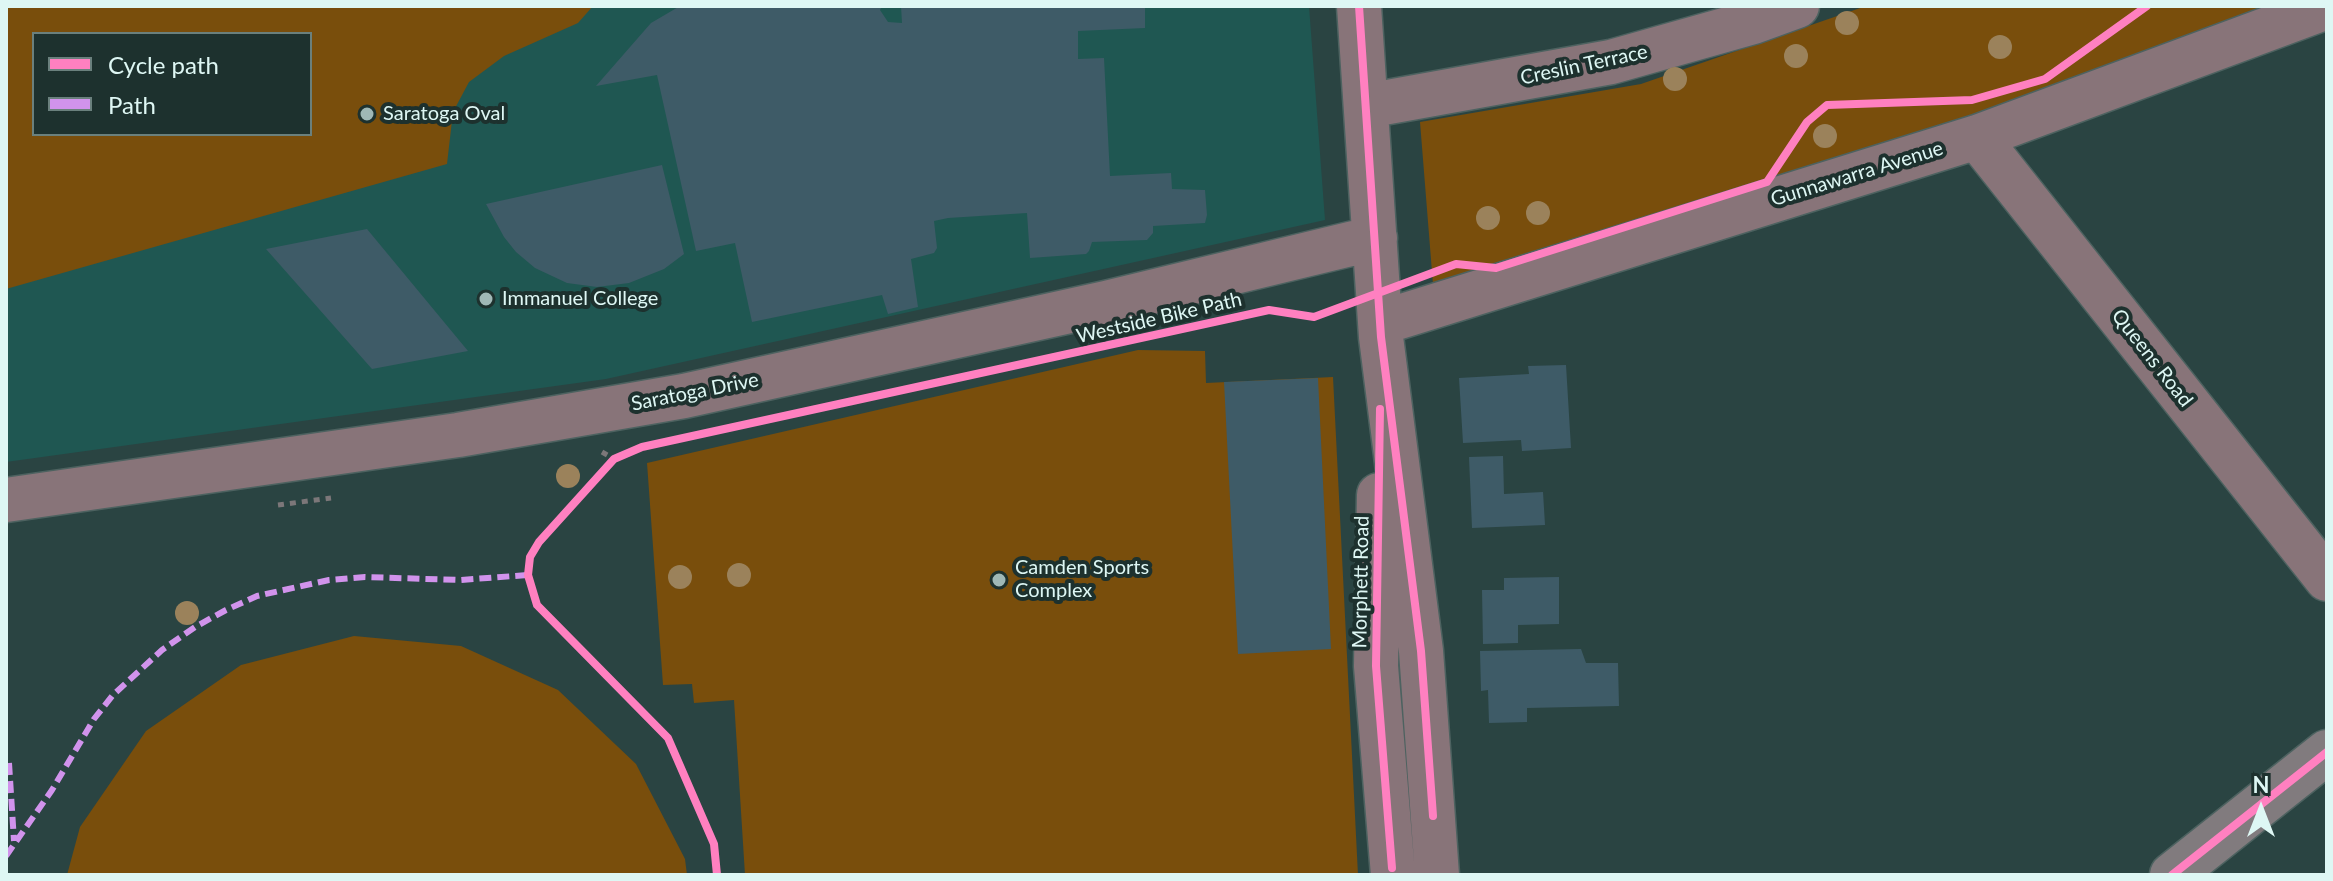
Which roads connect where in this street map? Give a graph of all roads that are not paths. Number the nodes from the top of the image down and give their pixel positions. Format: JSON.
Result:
{"nodes":[{"id":1,"x":1359,"y":6,"type":"edge"},
{"id":2,"x":1797,"y":6,"type":"edge"},
{"id":3,"x":2327,"y":7,"type":"edge"},
{"id":4,"x":1366,"y":106,"type":"junction"},
{"id":5,"x":1977,"y":137,"type":"junction"},
{"id":6,"x":1375,"y":238,"type":"junction"},
{"id":7,"x":1381,"y":330,"type":"junction"},
{"id":8,"x":6,"y":500,"type":"edge"},
{"id":9,"x":2327,"y":579,"type":"edge"},
{"id":10,"x":2327,"y":752,"type":"edge"},
{"id":11,"x":1393,"y":875,"type":"edge"},
{"id":12,"x":1437,"y":875,"type":"edge"},
{"id":13,"x":2172,"y":875,"type":"edge"}],
"edges":[{"from":1,"to":4,"type":"street","name":"Morphett Road"},
{"from":2,"to":4,"type":"street","name":"Creslin Terrace"},
{"from":3,"to":5,"type":"street","name":"Gunnawarra Avenue"},
{"from":4,"to":6,"type":"street","name":"Morphett Road"},
{"from":5,"to":7,"type":"street","name":"Gunnawarra Avenue"},
{"from":5,"to":9,"type":"street","name":"Queens Road"},
{"from":6,"to":7,"type":"street","name":"Morphett Road"},
{"from":6,"to":8,"type":"street","name":"Saratoga Drive"},
{"from":7,"to":11,"type":"street","name":"Morphett Road"},
{"from":7,"to":12,"type":"street","name":"Morphett Road"},
{"from":10,"to":13,"type":"highway"}]}
